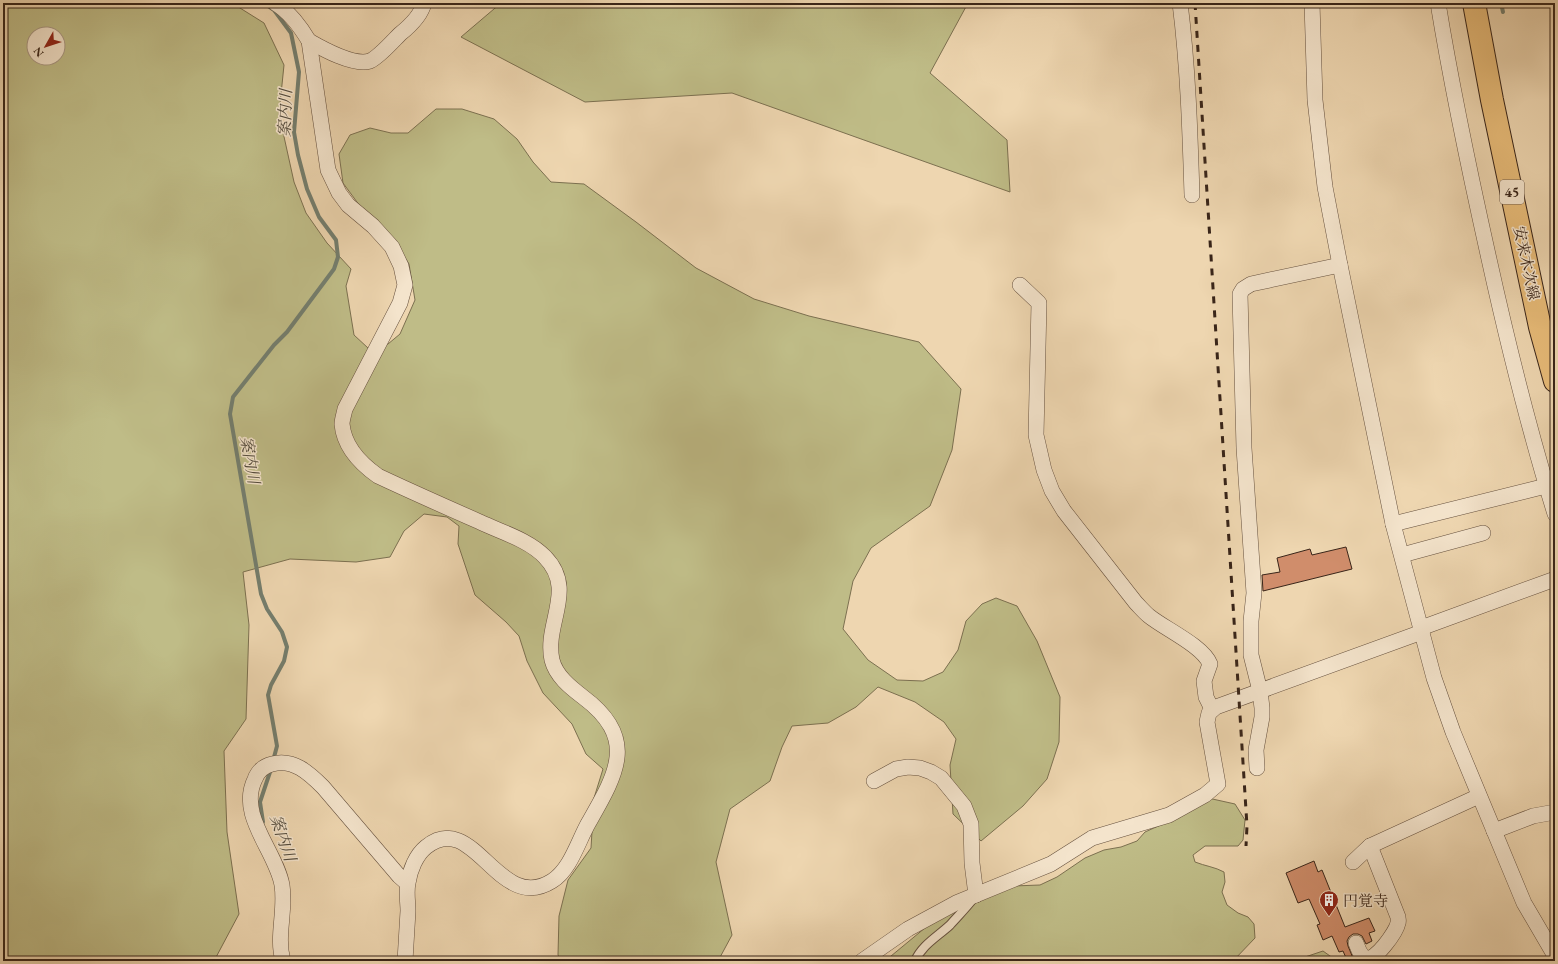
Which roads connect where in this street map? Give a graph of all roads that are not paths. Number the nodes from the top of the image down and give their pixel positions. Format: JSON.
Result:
{"nodes":[{"id":1,"x":275,"y":3,"type":"edge"},
{"id":2,"x":424,"y":3,"type":"edge"},
{"id":3,"x":1180,"y":3,"type":"edge"},
{"id":4,"x":1312,"y":3,"type":"edge"},
{"id":5,"x":1438,"y":3,"type":"edge"},
{"id":6,"x":1474,"y":3,"type":"edge"},
{"id":7,"x":309,"y":41,"type":"junction"},
{"id":8,"x":1192,"y":195,"type":"dead end"},
{"id":9,"x":1340,"y":265,"type":"junction"},
{"id":10,"x":1020,"y":284,"type":"dead end"},
{"id":11,"x":1555,"y":381,"type":"edge"},
{"id":12,"x":1546,"y":486,"type":"junction"},
{"id":13,"x":1555,"y":514,"type":"edge"},
{"id":14,"x":1393,"y":524,"type":"junction"},
{"id":15,"x":1483,"y":533,"type":"dead end"},
{"id":16,"x":1402,"y":555,"type":"junction"},
{"id":17,"x":1555,"y":579,"type":"edge"},
{"id":18,"x":1421,"y":630,"type":"junction"},
{"id":19,"x":1260,"y":691,"type":"junction"},
{"id":20,"x":1212,"y":709,"type":"junction"},
{"id":21,"x":1257,"y":768,"type":"dead end"},
{"id":22,"x":874,"y":781,"type":"dead end"},
{"id":23,"x":1479,"y":796,"type":"junction"},
{"id":24,"x":1555,"y":812,"type":"edge"},
{"id":25,"x":1494,"y":831,"type":"junction"},
{"id":26,"x":1370,"y":846,"type":"junction"},
{"id":27,"x":1352,"y":862,"type":"dead end"},
{"id":28,"x":408,"y":883,"type":"junction"},
{"id":29,"x":976,"y":895,"type":"junction"},
{"id":30,"x":1356,"y":943,"type":"dead end"},
{"id":31,"x":1555,"y":956,"type":"edge"},
{"id":32,"x":1367,"y":960,"type":"edge"},
{"id":33,"x":282,"y":961,"type":"edge"},
{"id":34,"x":405,"y":961,"type":"edge"},
{"id":35,"x":862,"y":961,"type":"edge"},
{"id":36,"x":914,"y":961,"type":"edge"}],
"edges":[{"from":1,"to":7,"type":"street"},
{"from":2,"to":7,"type":"street"},
{"from":3,"to":8,"type":"street"},
{"from":4,"to":9,"type":"street"},
{"from":5,"to":12,"type":"street"},
{"from":6,"to":11,"type":"main road","name":"安来木次線","number":"45"},
{"from":7,"to":28,"type":"street"},
{"from":9,"to":14,"type":"street"},
{"from":9,"to":19,"type":"street"},
{"from":10,"to":20,"type":"street"},
{"from":12,"to":13,"type":"street"},
{"from":12,"to":14,"type":"street"},
{"from":14,"to":16,"type":"street"},
{"from":15,"to":16,"type":"street"},
{"from":16,"to":18,"type":"street"},
{"from":17,"to":18,"type":"street"},
{"from":18,"to":19,"type":"street"},
{"from":18,"to":23,"type":"street"},
{"from":19,"to":20,"type":"street"},
{"from":19,"to":21,"type":"street"},
{"from":20,"to":29,"type":"street"},
{"from":22,"to":29,"type":"street"},
{"from":23,"to":25,"type":"street"},
{"from":23,"to":26,"type":"street"},
{"from":24,"to":25,"type":"street"},
{"from":25,"to":31,"type":"street"},
{"from":26,"to":27,"type":"street"},
{"from":26,"to":32,"type":"street"},
{"from":28,"to":33,"type":"street"},
{"from":28,"to":34,"type":"street"},
{"from":29,"to":35,"type":"street"},
{"from":29,"to":36,"type":"lane"},
{"from":30,"to":32,"type":"street"}]}
